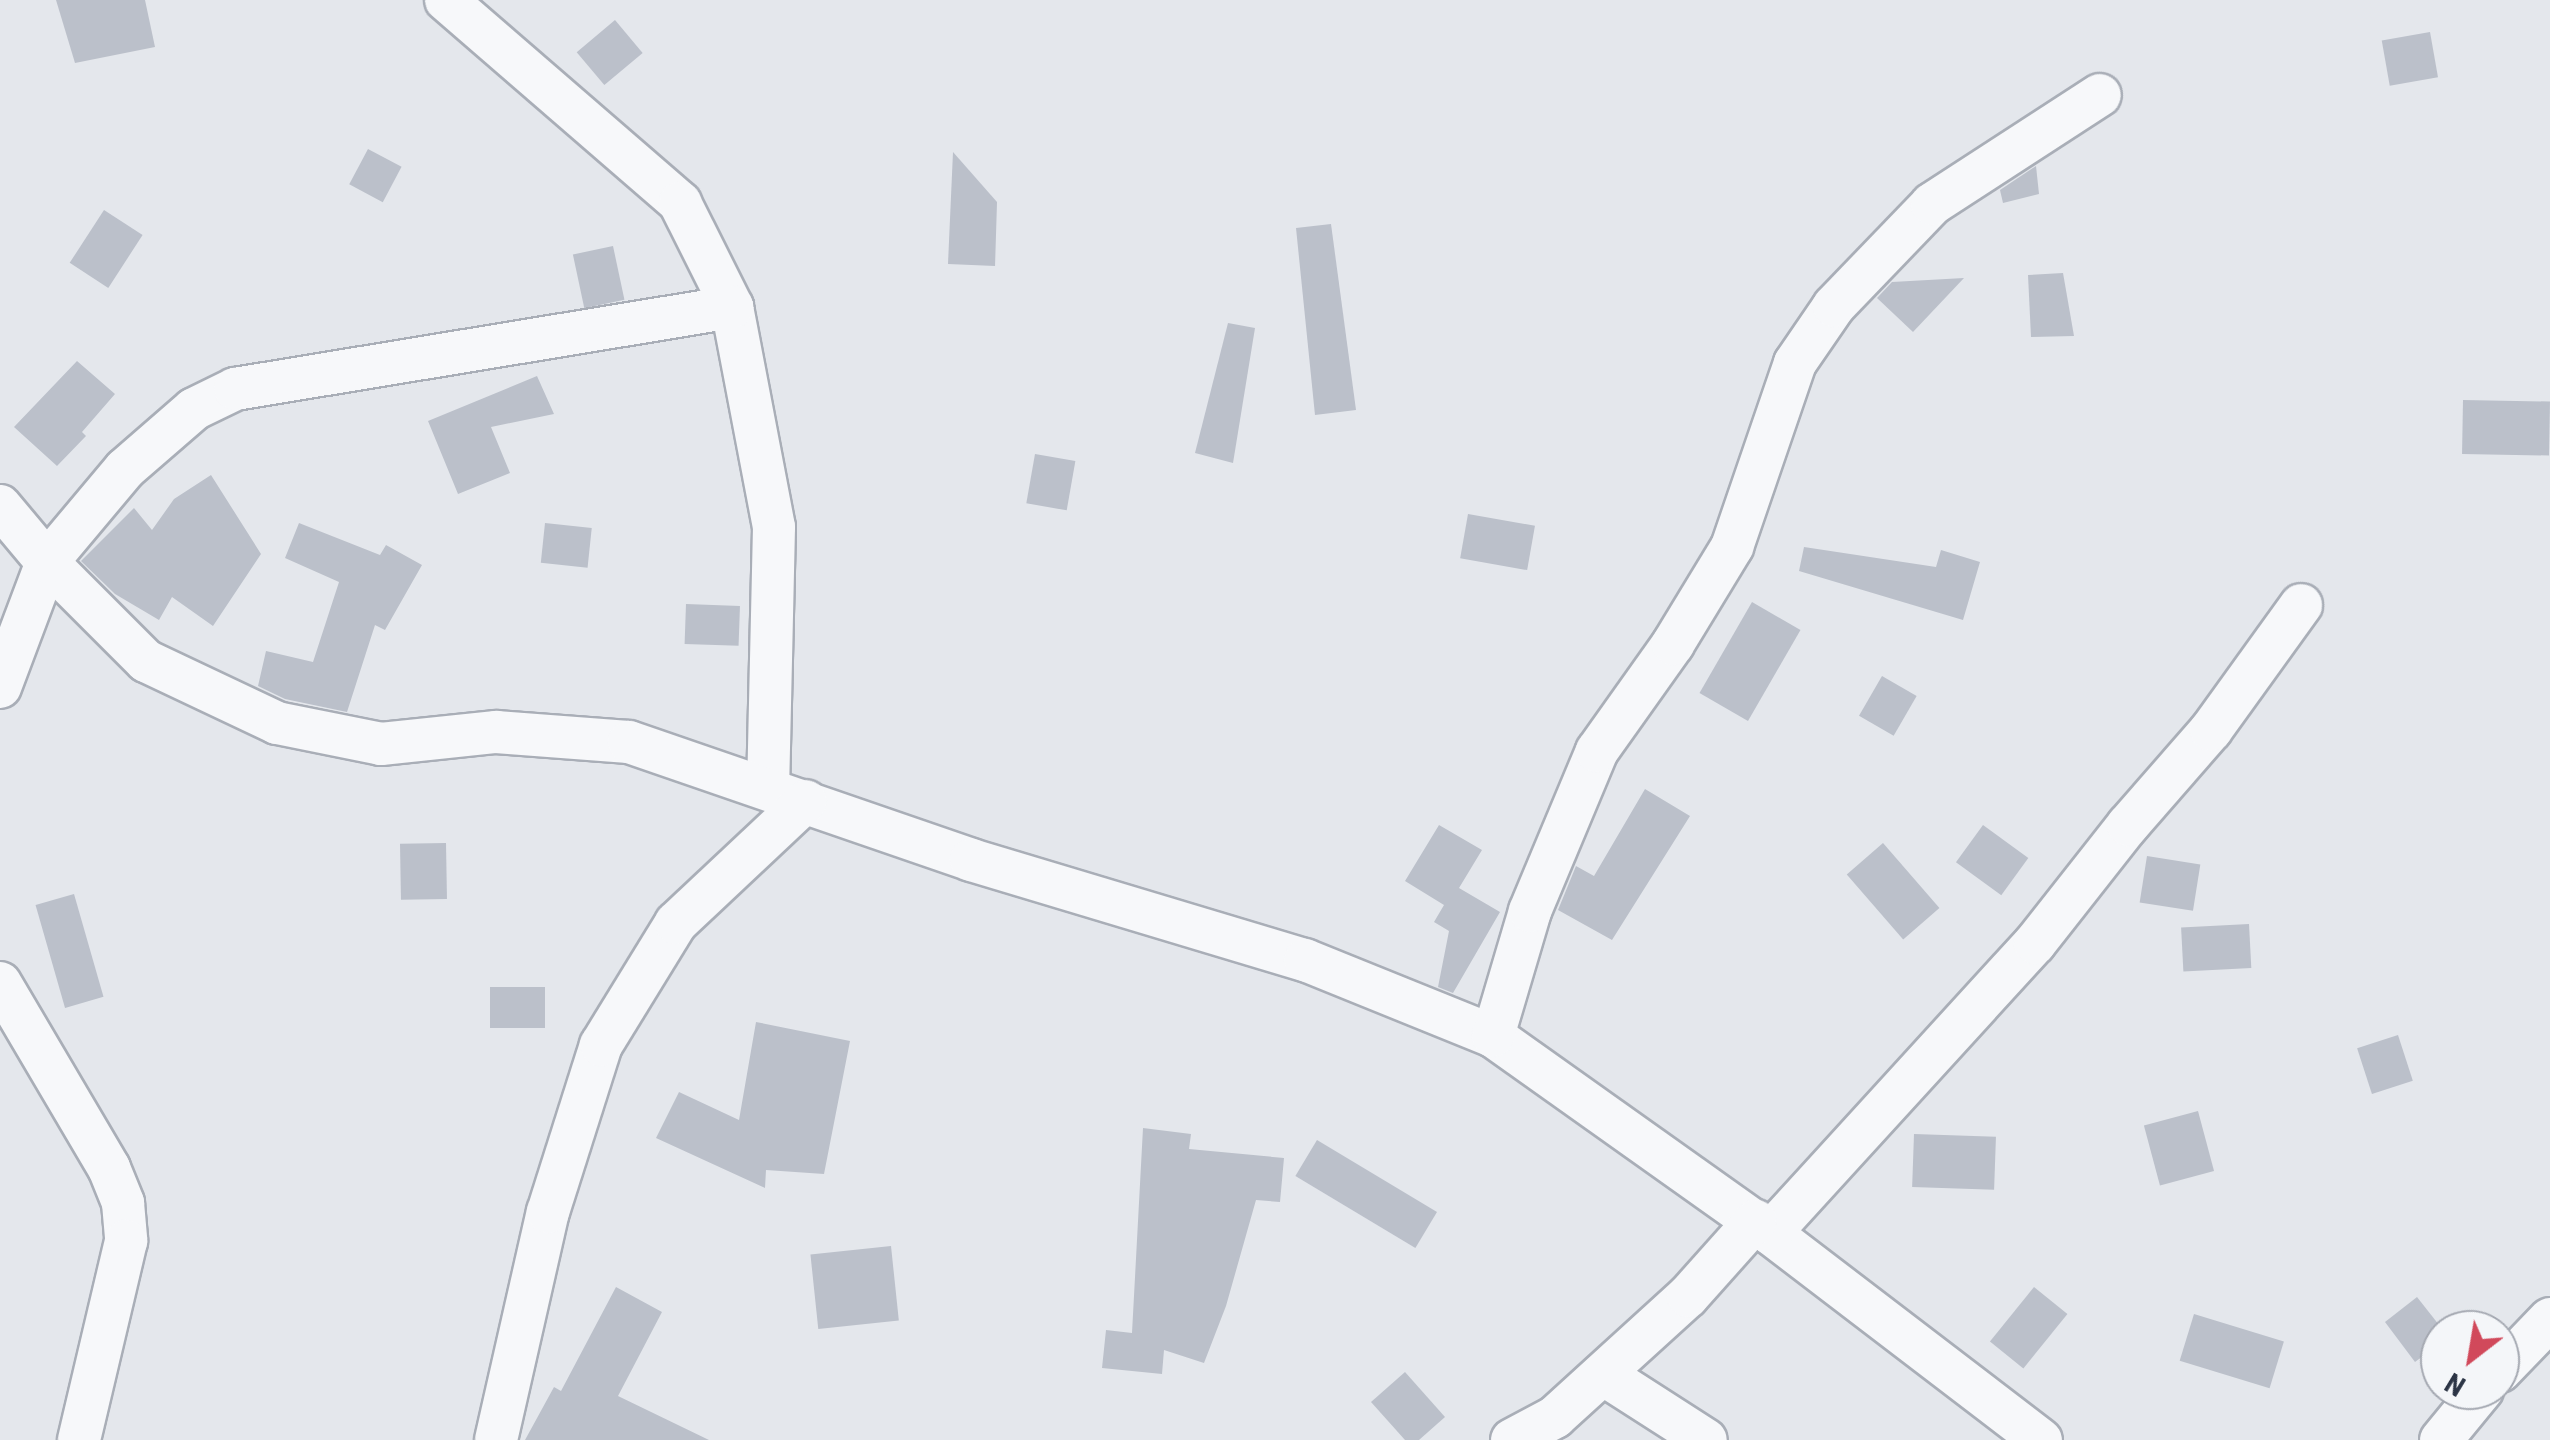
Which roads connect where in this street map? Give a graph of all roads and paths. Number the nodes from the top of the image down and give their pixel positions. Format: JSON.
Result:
{"nodes":[{"id":1,"x":446,"y":0,"type":"edge"},
{"id":2,"x":2100,"y":95,"type":"dead end"},
{"id":3,"x":732,"y":307,"type":"junction"},
{"id":4,"x":0,"y":506,"type":"edge"},
{"id":5,"x":47,"y":562,"type":"junction"},
{"id":6,"x":2301,"y":605,"type":"dead end"},
{"id":7,"x":0,"y":687,"type":"edge"},
{"id":8,"x":787,"y":794,"type":"junction"},
{"id":9,"x":0,"y":983,"type":"edge"},
{"id":10,"x":1492,"y":1036,"type":"junction"},
{"id":11,"x":1762,"y":1227,"type":"junction"},
{"id":12,"x":2550,"y":1319,"type":"edge"},
{"id":13,"x":2520,"y":1351,"type":"edge"},
{"id":14,"x":1603,"y":1374,"type":"junction"},
{"id":15,"x":2466,"y":1410,"type":"edge"},
{"id":16,"x":79,"y":1440,"type":"edge"},
{"id":17,"x":496,"y":1440,"type":"edge"},
{"id":18,"x":1512,"y":1440,"type":"edge"},
{"id":19,"x":1706,"y":1440,"type":"edge"},
{"id":20,"x":2041,"y":1440,"type":"edge"},
{"id":21,"x":2441,"y":1440,"type":"edge"}],
"edges":[{"from":1,"to":3,"type":"street"},
{"from":2,"to":10,"type":"street"},
{"from":3,"to":5,"type":"street"},
{"from":3,"to":8,"type":"street"},
{"from":4,"to":5,"type":"street"},
{"from":5,"to":7,"type":"street"},
{"from":5,"to":8,"type":"street"},
{"from":6,"to":11,"type":"street"},
{"from":8,"to":10,"type":"street"},
{"from":8,"to":17,"type":"street"},
{"from":9,"to":16,"type":"street"},
{"from":10,"to":11,"type":"street"},
{"from":11,"to":14,"type":"street"},
{"from":11,"to":20,"type":"street"},
{"from":12,"to":13,"type":"street"},
{"from":14,"to":18,"type":"street"},
{"from":14,"to":19,"type":"street"},
{"from":15,"to":21,"type":"street"}]}
